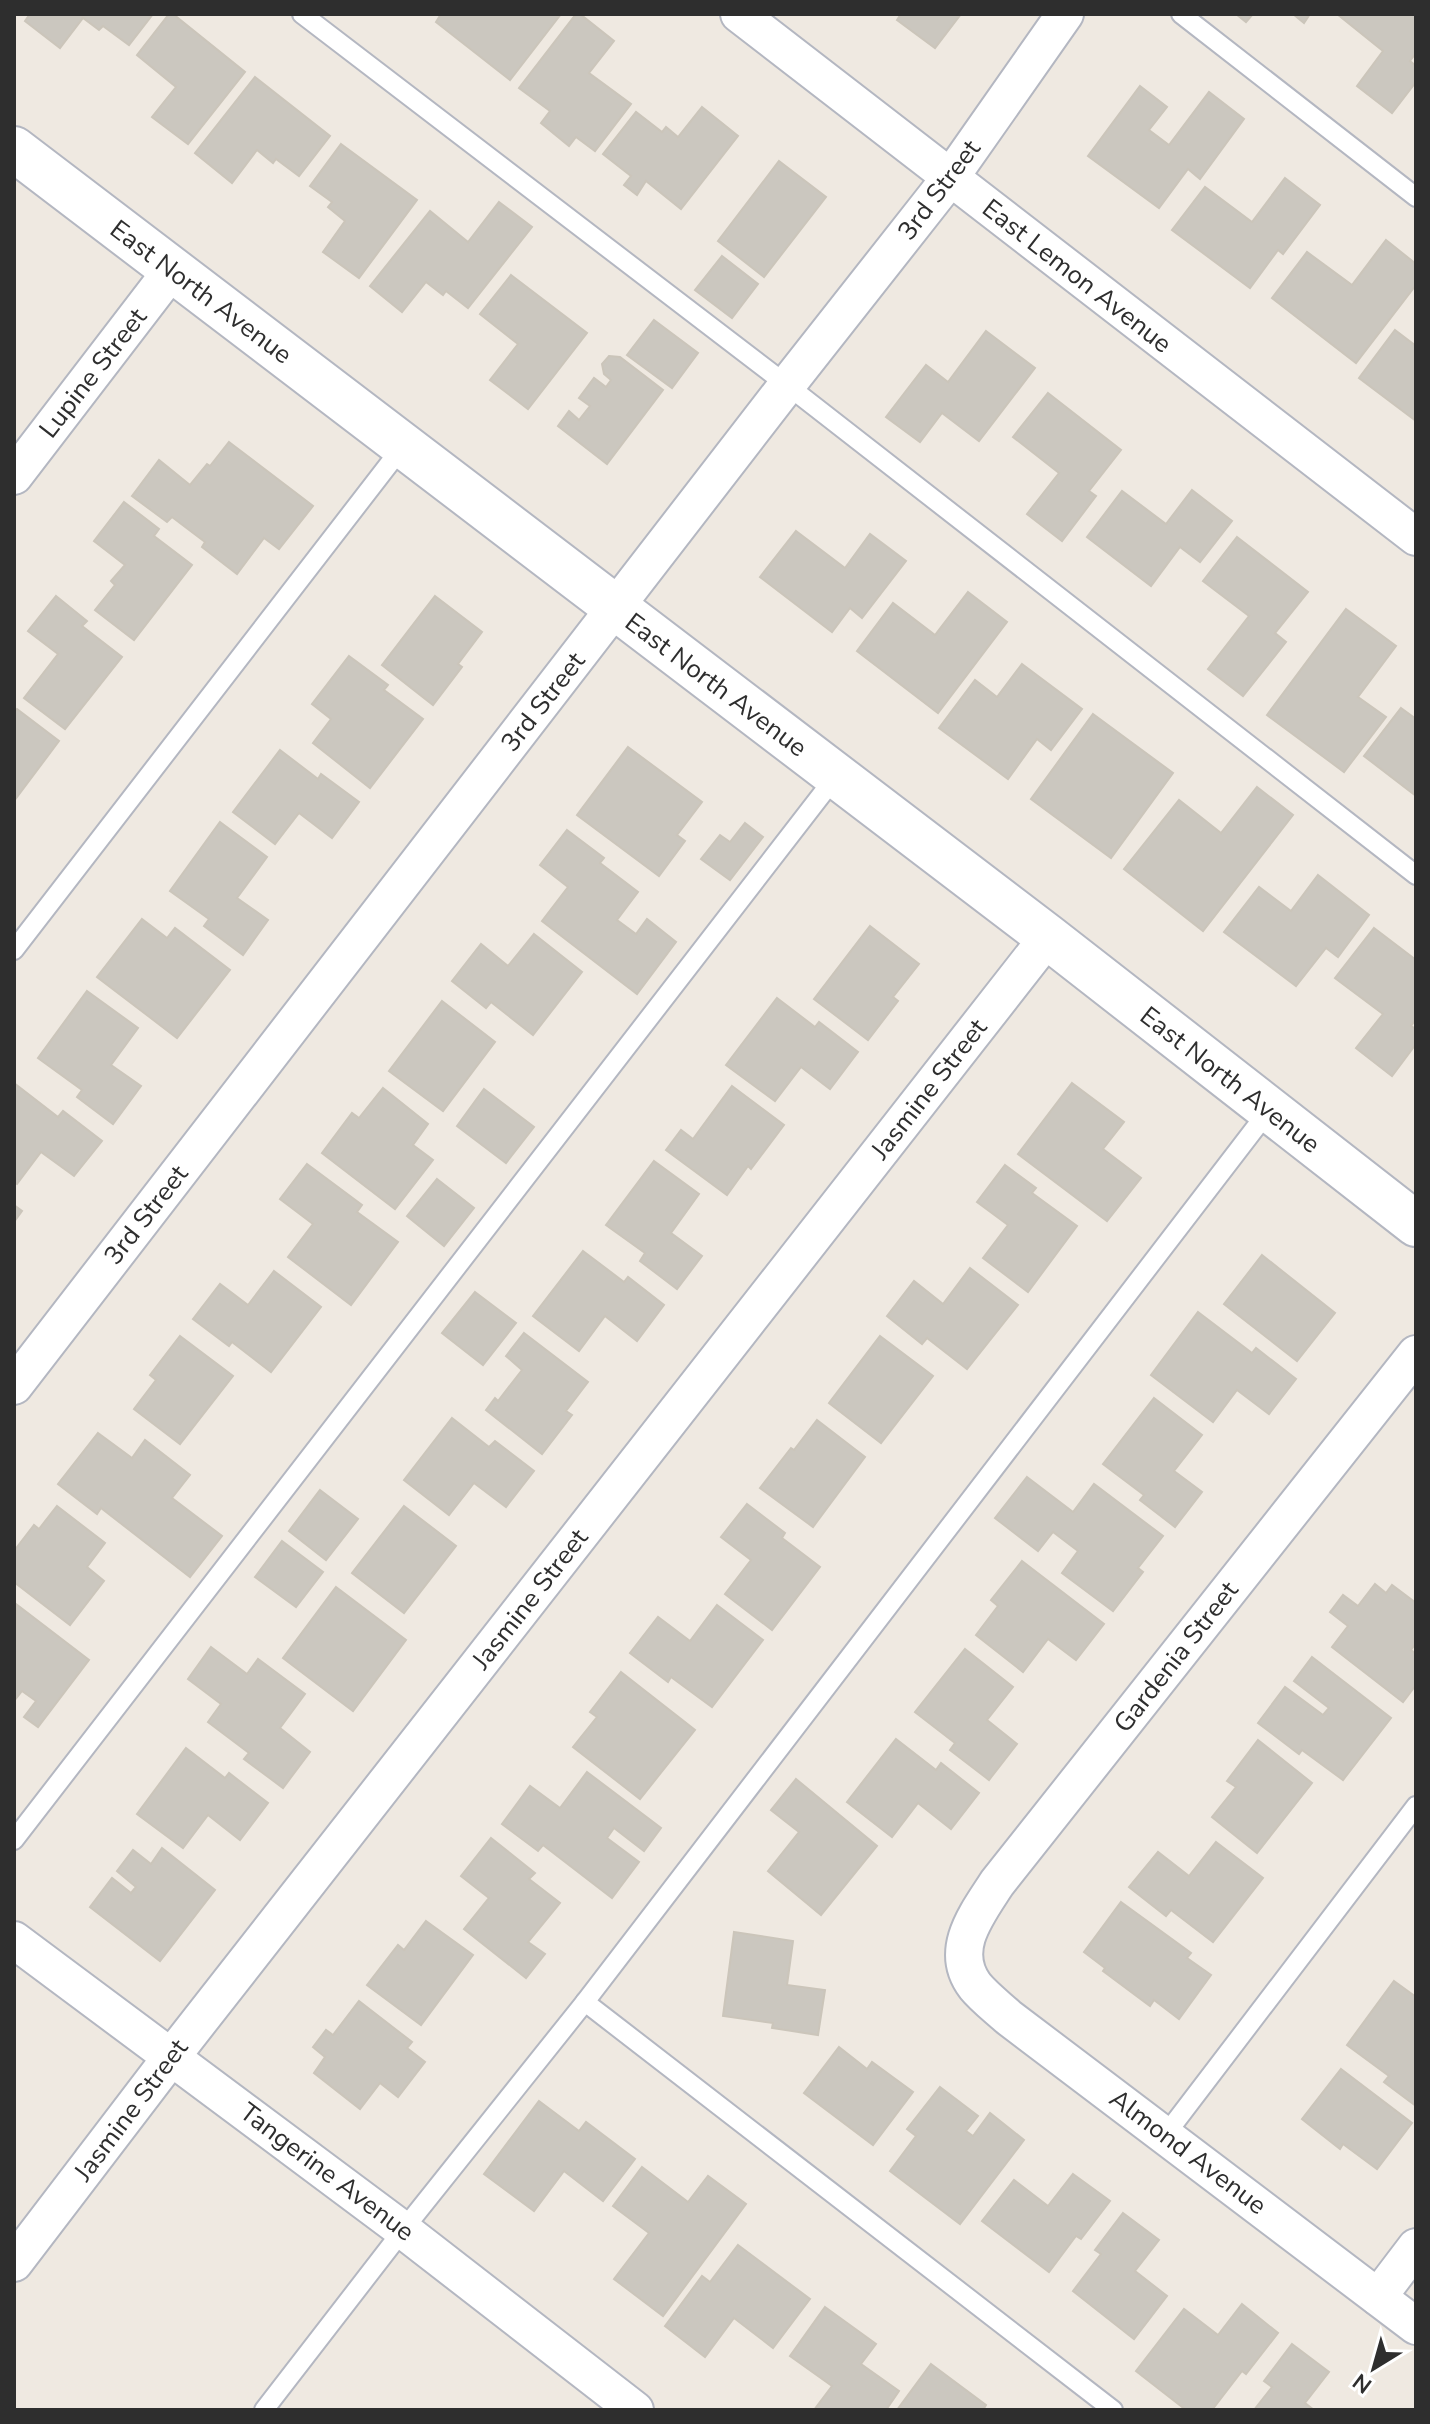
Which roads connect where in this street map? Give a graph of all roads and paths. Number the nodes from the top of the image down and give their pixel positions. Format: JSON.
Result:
{"nodes":[{"id":1,"x":302,"y":14,"type":"edge"},
{"id":2,"x":739,"y":14,"type":"edge"},
{"id":3,"x":1065,"y":14,"type":"edge"},
{"id":4,"x":1181,"y":14,"type":"edge"},
{"id":5,"x":14,"y":149,"type":"edge"},
{"id":6,"x":950,"y":178,"type":"junction"},
{"id":7,"x":1416,"y":197,"type":"edge"},
{"id":8,"x":172,"y":270,"type":"junction"},
{"id":9,"x":787,"y":385,"type":"junction"},
{"id":10,"x":403,"y":446,"type":"junction"},
{"id":11,"x":14,"y":476,"type":"edge"},
{"id":12,"x":1416,"y":537,"type":"edge"},
{"id":13,"x":615,"y":609,"type":"junction"},
{"id":14,"x":836,"y":776,"type":"junction"},
{"id":15,"x":1416,"y":875,"type":"edge"},
{"id":16,"x":1048,"y":937,"type":"junction"},
{"id":17,"x":14,"y":950,"type":"edge"},
{"id":18,"x":1269,"y":1110,"type":"junction"},
{"id":19,"x":1416,"y":1224,"type":"edge"},
{"id":20,"x":1416,"y":1354,"type":"edge"},
{"id":21,"x":14,"y":1386,"type":"edge"},
{"id":22,"x":1416,"y":1806,"type":"edge"},
{"id":23,"x":14,"y":1840,"type":"edge"},
{"id":24,"x":14,"y":1940,"type":"edge"},
{"id":25,"x":966,"y":1971,"type":"joint"},
{"id":26,"x":585,"y":2002,"type":"junction"},
{"id":27,"x":172,"y":2056,"type":"junction"},
{"id":28,"x":1166,"y":2134,"type":"junction"},
{"id":29,"x":403,"y":2230,"type":"junction"},
{"id":30,"x":1416,"y":2247,"type":"edge"},
{"id":31,"x":14,"y":2263,"type":"edge"},
{"id":32,"x":1378,"y":2297,"type":"junction"},
{"id":33,"x":1416,"y":2326,"type":"edge"},
{"id":34,"x":621,"y":2406,"type":"edge"},
{"id":35,"x":264,"y":2410,"type":"edge"},
{"id":36,"x":1113,"y":2410,"type":"edge"}],
"edges":[{"from":1,"to":9,"type":"lane"},
{"from":2,"to":6,"type":"street","name":"East Lemon Avenue"},
{"from":3,"to":6,"type":"street","name":"3rd Street"},
{"from":4,"to":7,"type":"lane"},
{"from":5,"to":8,"type":"street","name":"East North Avenue"},
{"from":6,"to":9,"type":"street","name":"3rd Street"},
{"from":6,"to":12,"type":"street","name":"East Lemon Avenue"},
{"from":8,"to":10,"type":"street","name":"East North Avenue"},
{"from":8,"to":11,"type":"street","name":"Lupine Street"},
{"from":9,"to":13,"type":"street","name":"3rd Street"},
{"from":9,"to":15,"type":"lane"},
{"from":10,"to":13,"type":"street","name":"East North Avenue"},
{"from":10,"to":17,"type":"lane"},
{"from":13,"to":14,"type":"street","name":"East North Avenue"},
{"from":13,"to":21,"type":"street","name":"3rd Street"},
{"from":14,"to":16,"type":"street","name":"East North Avenue"},
{"from":14,"to":23,"type":"lane"},
{"from":16,"to":18,"type":"street","name":"East North Avenue"},
{"from":16,"to":27,"type":"street","name":"Jasmine Street"},
{"from":18,"to":19,"type":"street","name":"East North Avenue"},
{"from":18,"to":26,"type":"lane"},
{"from":20,"to":25,"type":"street","name":"Gardenia Street"},
{"from":22,"to":28,"type":"lane"},
{"from":24,"to":27,"type":"street","name":"Tangerine Avenue"},
{"from":25,"to":28,"type":"street","name":"Almond Avenue"},
{"from":26,"to":29,"type":"lane"},
{"from":26,"to":36,"type":"lane"},
{"from":27,"to":29,"type":"street","name":"Tangerine Avenue"},
{"from":27,"to":31,"type":"street","name":"Jasmine Street"},
{"from":28,"to":32,"type":"street","name":"Almond Avenue"},
{"from":29,"to":34,"type":"street","name":"Tangerine Avenue"},
{"from":29,"to":35,"type":"lane"},
{"from":30,"to":32,"type":"street"},
{"from":32,"to":33,"type":"street","name":"Almond Avenue"}]}
